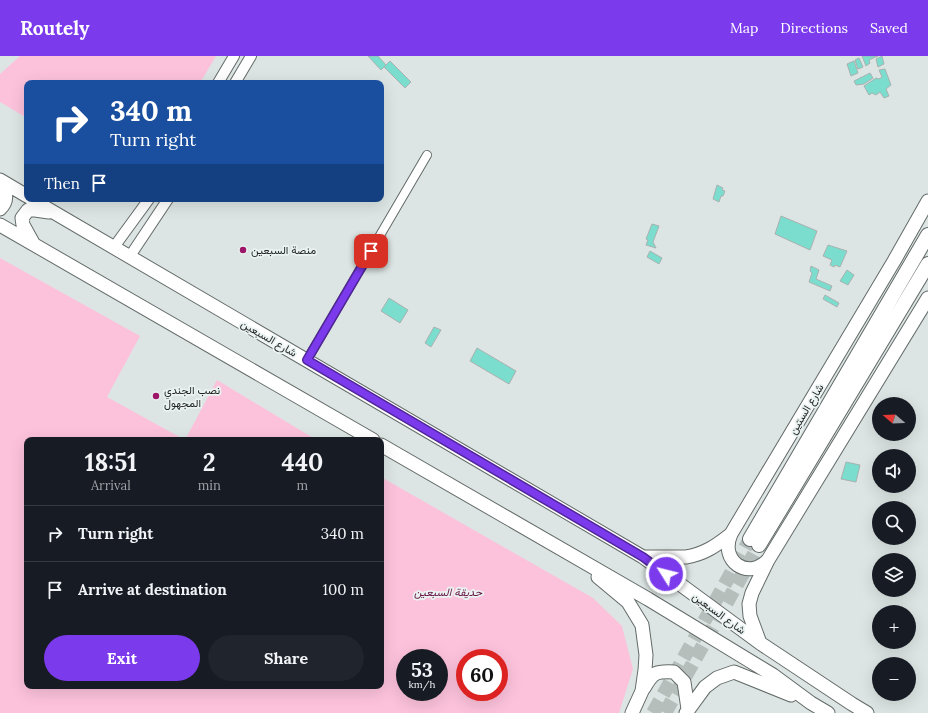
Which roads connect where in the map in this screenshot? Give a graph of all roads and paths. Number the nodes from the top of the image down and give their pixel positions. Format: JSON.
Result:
{"nodes":[{"id":1,"x":234,"y":56,"type":"edge"},
{"id":2,"x":251,"y":56,"type":"edge"},
{"id":3,"x":220,"y":80,"type":"edge"},
{"id":4,"x":237,"y":80,"type":"edge"},
{"id":5,"x":427,"y":155,"type":"dead end"},
{"id":6,"x":0,"y":182,"type":"edge"},
{"id":7,"x":24,"y":194,"type":"edge"},
{"id":8,"x":928,"y":201,"type":"edge"},
{"id":9,"x":36,"y":202,"type":"edge"},
{"id":10,"x":147,"y":202,"type":"edge"},
{"id":11,"x":166,"y":202,"type":"edge"},
{"id":12,"x":0,"y":209,"type":"edge"},
{"id":13,"x":55,"y":213,"type":"junction"},
{"id":14,"x":0,"y":225,"type":"edge"},
{"id":15,"x":928,"y":235,"type":"edge"},
{"id":16,"x":34,"y":245,"type":"junction"},
{"id":17,"x":114,"y":247,"type":"junction"},
{"id":18,"x":130,"y":256,"type":"junction"},
{"id":19,"x":928,"y":264,"type":"edge"},
{"id":20,"x":928,"y":298,"type":"edge"},
{"id":21,"x":307,"y":360,"type":"junction"},
{"id":22,"x":368,"y":437,"type":"edge"},
{"id":23,"x":384,"y":447,"type":"edge"},
{"id":24,"x":731,"y":534,"type":"junction"},
{"id":25,"x":574,"y":556,"type":"junction"},
{"id":26,"x":643,"y":557,"type":"junction"},
{"id":27,"x":768,"y":560,"type":"junction"},
{"id":28,"x":760,"y":643,"type":"junction"},
{"id":29,"x":642,"y":691,"type":"junction"},
{"id":30,"x":811,"y":703,"type":"junction"},
{"id":31,"x":687,"y":711,"type":"edge"},
{"id":32,"x":632,"y":713,"type":"edge"},
{"id":33,"x":828,"y":713,"type":"edge"},
{"id":34,"x":867,"y":713,"type":"edge"}],
"edges":[{"from":1,"to":3,"type":"street"},
{"from":2,"to":4,"type":"street"},
{"from":5,"to":21,"type":"street"},
{"from":6,"to":7,"type":"main road"},
{"from":6,"to":12,"type":"main road"},
{"from":8,"to":24,"type":"main road","name":"شارع الستين"},
{"from":9,"to":13,"type":"main road","name":"شارع السبعين"},
{"from":10,"to":17,"type":"street"},
{"from":11,"to":18,"type":"street"},
{"from":13,"to":16,"type":"main road"},
{"from":13,"to":17,"type":"main road","name":"شارع السبعين"},
{"from":14,"to":16,"type":"main road"},
{"from":15,"to":19,"type":"highway","name":"شارع الستين"},
{"from":16,"to":22,"type":"main road"},
{"from":17,"to":18,"type":"main road","name":"شارع السبعين"},
{"from":18,"to":21,"type":"main road","name":"شارع السبعين"},
{"from":20,"to":27,"type":"main road"},
{"from":21,"to":26,"type":"main road","name":"شارع السبعين"},
{"from":23,"to":25,"type":"main road","name":"شارع السبعين"},
{"from":24,"to":26,"type":"main road","name":"شارع الستين"},
{"from":24,"to":27,"type":"main road"},
{"from":25,"to":29,"type":"main road"},
{"from":25,"to":30,"type":"main road","name":"شارع السبعين"},
{"from":26,"to":28,"type":"main road","name":"شارع السبعين"},
{"from":27,"to":28,"type":"main road"},
{"from":28,"to":34,"type":"main road","name":"شارع السبعين"},
{"from":29,"to":31,"type":"main road"},
{"from":29,"to":32,"type":"main road"},
{"from":30,"to":31,"type":"main road"},
{"from":30,"to":33,"type":"main road","name":"شارع السبعين"}]}
